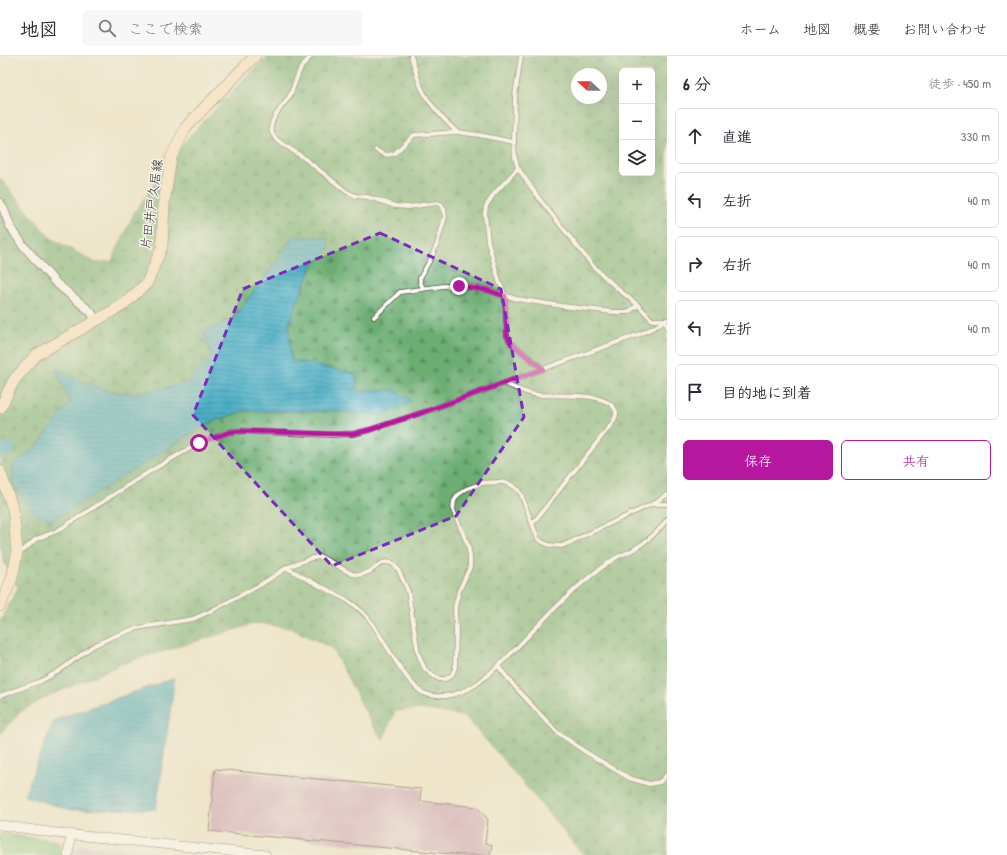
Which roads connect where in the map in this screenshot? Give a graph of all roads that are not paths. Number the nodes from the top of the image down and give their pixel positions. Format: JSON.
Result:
{"nodes":[{"id":1,"x":255,"y":56,"type":"edge"},
{"id":2,"x":311,"y":56,"type":"edge"},
{"id":3,"x":411,"y":56,"type":"edge"},
{"id":4,"x":521,"y":56,"type":"edge"},
{"id":5,"x":457,"y":132,"type":"junction"},
{"id":6,"x":514,"y":142,"type":"junction"},
{"id":7,"x":376,"y":150,"type":"dead end"},
{"id":8,"x":518,"y":168,"type":"junction"},
{"id":9,"x":0,"y":203,"type":"edge"},
{"id":10,"x":423,"y":288,"type":"junction"},
{"id":11,"x":505,"y":296,"type":"junction"},
{"id":12,"x":638,"y":305,"type":"junction"},
{"id":13,"x":374,"y":317,"type":"dead end"},
{"id":14,"x":96,"y":320,"type":"junction"},
{"id":15,"x":666,"y":320,"type":"edge"},
{"id":16,"x":667,"y":326,"type":"edge"},
{"id":17,"x":543,"y":369,"type":"junction"},
{"id":18,"x":504,"y":383,"type":"junction"},
{"id":19,"x":0,"y":408,"type":"edge"},
{"id":20,"x":0,"y":471,"type":"edge"},
{"id":21,"x":667,"y":495,"type":"edge"},
{"id":22,"x":652,"y":504,"type":"junction"},
{"id":23,"x":667,"y":504,"type":"edge"},
{"id":24,"x":667,"y":519,"type":"edge"},
{"id":25,"x":533,"y":523,"type":"junction"},
{"id":26,"x":17,"y":554,"type":"junction"},
{"id":27,"x":286,"y":567,"type":"junction"},
{"id":28,"x":0,"y":606,"type":"edge"},
{"id":29,"x":498,"y":666,"type":"junction"},
{"id":30,"x":0,"y":696,"type":"edge"},
{"id":31,"x":667,"y":775,"type":"edge"},
{"id":32,"x":0,"y":825,"type":"edge"},
{"id":33,"x":71,"y":834,"type":"junction"},
{"id":34,"x":68,"y":855,"type":"edge"},
{"id":35,"x":266,"y":855,"type":"edge"}],
"edges":[{"from":1,"to":14,"type":"main road","name":"片田井戸久居線"},
{"from":2,"to":10,"type":"lane"},
{"from":3,"to":5,"type":"lane"},
{"from":4,"to":6,"type":"lane"},
{"from":5,"to":6,"type":"lane"},
{"from":5,"to":7,"type":"lane"},
{"from":6,"to":8,"type":"lane"},
{"from":8,"to":11,"type":"lane"},
{"from":8,"to":12,"type":"lane"},
{"from":9,"to":14,"type":"street"},
{"from":10,"to":11,"type":"lane"},
{"from":10,"to":13,"type":"lane"},
{"from":11,"to":12,"type":"lane"},
{"from":11,"to":17,"type":"lane"},
{"from":12,"to":15,"type":"lane"},
{"from":14,"to":19,"type":"main road","name":"片田井戸久居線"},
{"from":15,"to":16,"type":"lane"},
{"from":15,"to":17,"type":"lane"},
{"from":17,"to":18,"type":"lane"},
{"from":18,"to":25,"type":"lane"},
{"from":18,"to":26,"type":"lane"},
{"from":20,"to":26,"type":"main road"},
{"from":21,"to":22,"type":"lane"},
{"from":22,"to":23,"type":"lane"},
{"from":22,"to":25,"type":"lane"},
{"from":24,"to":29,"type":"lane"},
{"from":25,"to":27,"type":"lane"},
{"from":26,"to":28,"type":"main road"},
{"from":27,"to":29,"type":"lane"},
{"from":27,"to":30,"type":"lane"},
{"from":29,"to":31,"type":"lane"},
{"from":32,"to":33,"type":"street"},
{"from":33,"to":34,"type":"street"},
{"from":33,"to":35,"type":"street"}]}
